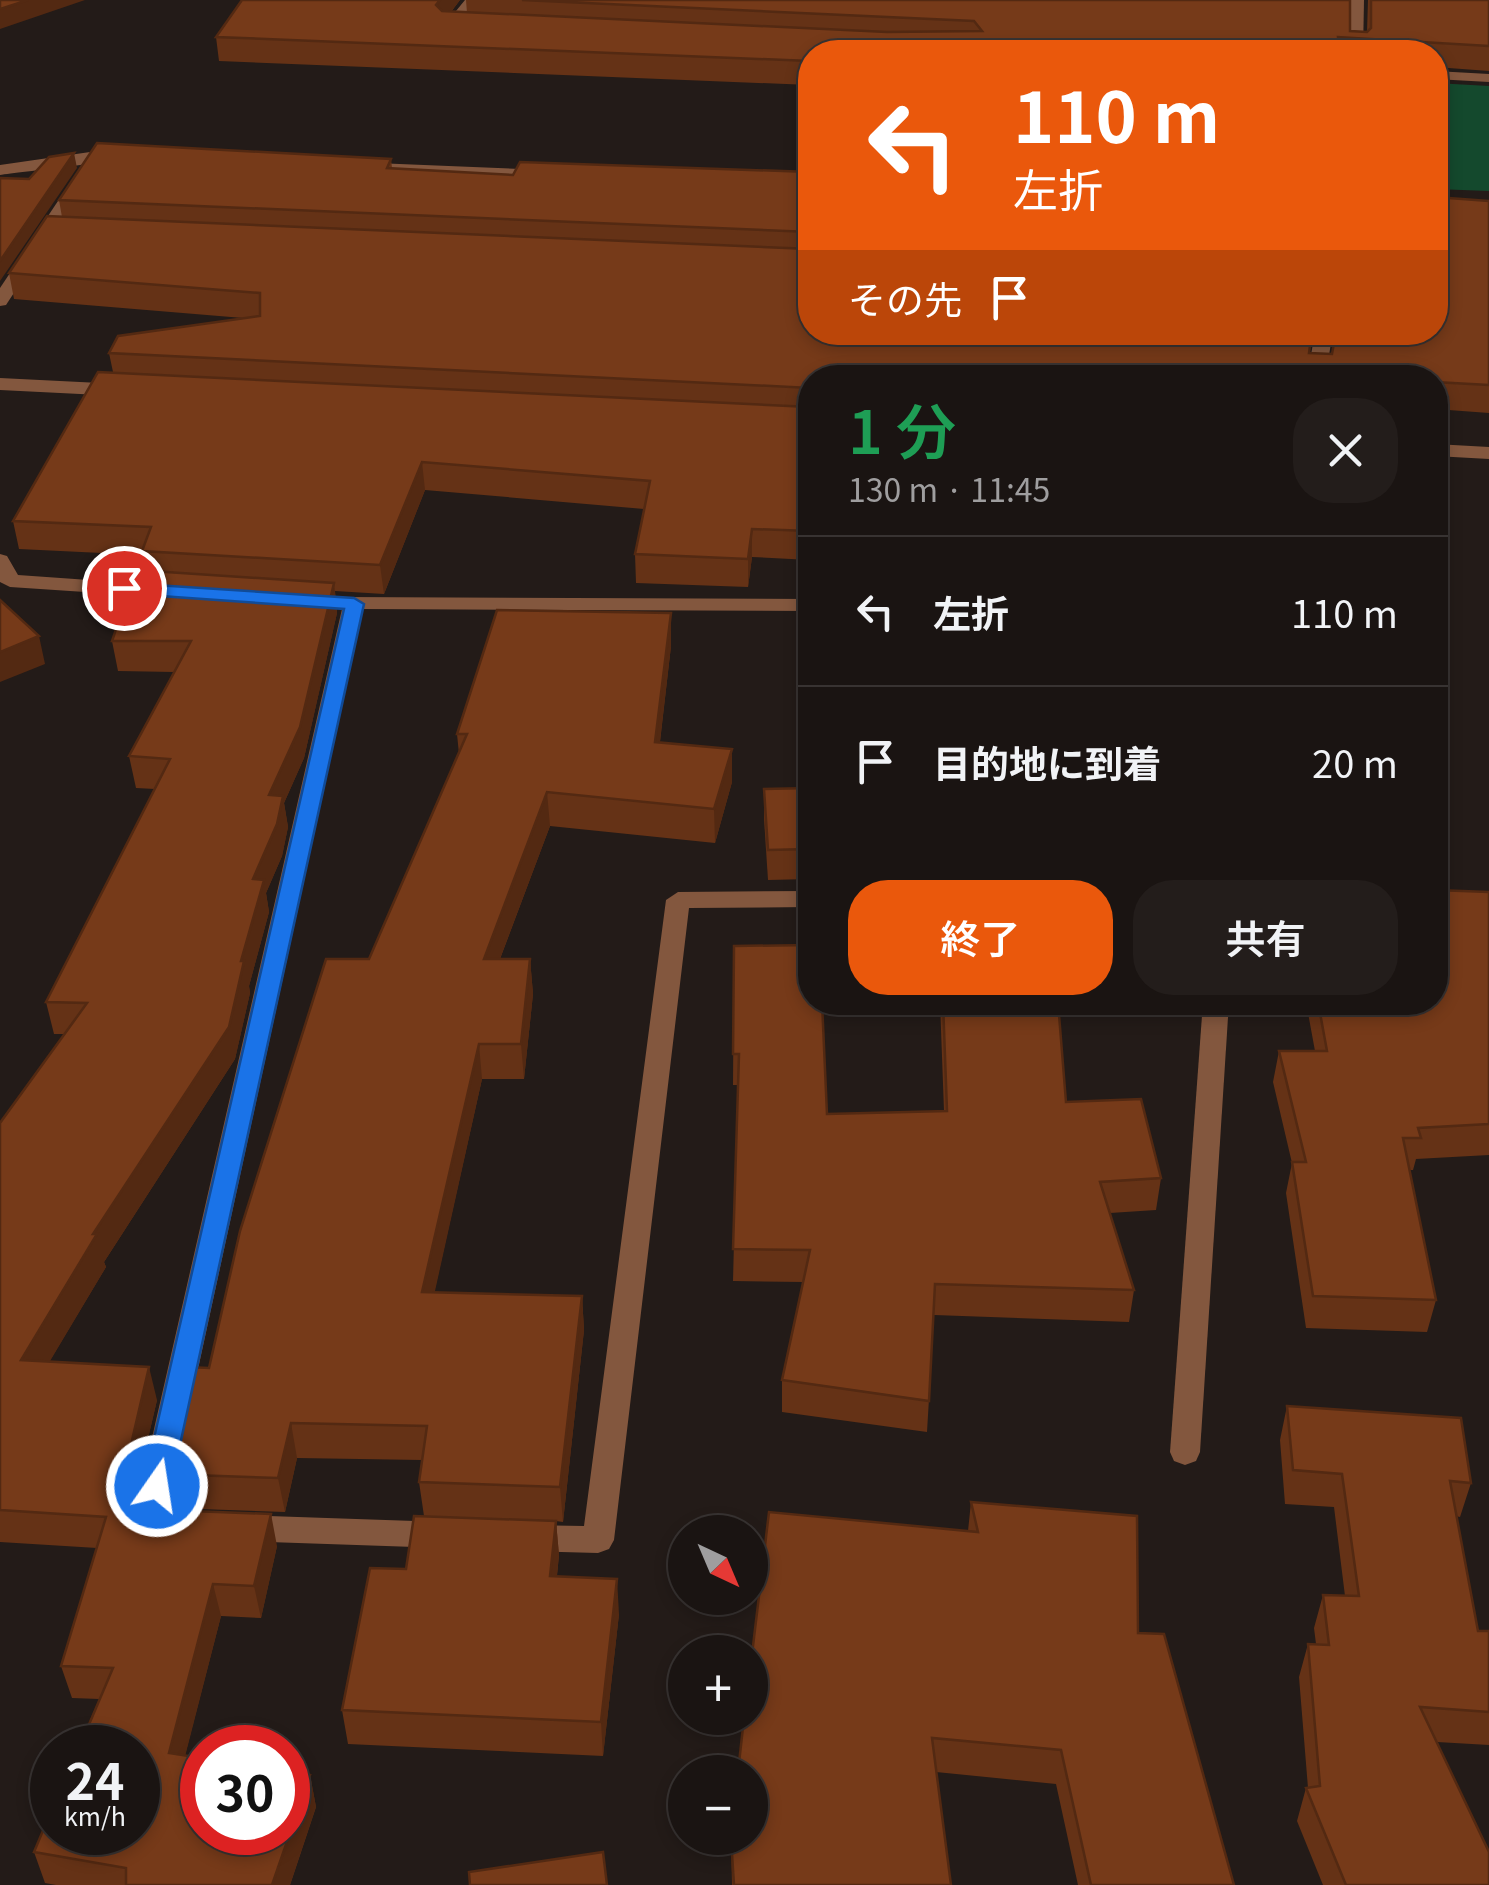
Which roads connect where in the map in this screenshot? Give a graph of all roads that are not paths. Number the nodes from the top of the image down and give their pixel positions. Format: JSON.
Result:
{"nodes":[{"id":1,"x":472,"y":0,"type":"edge"},
{"id":2,"x":1356,"y":0,"type":"edge"},
{"id":3,"x":488,"y":30,"type":"edge"},
{"id":4,"x":1356,"y":40,"type":"edge"},
{"id":5,"x":1448,"y":76,"type":"edge"},
{"id":6,"x":1489,"y":78,"type":"edge"},
{"id":7,"x":98,"y":156,"type":"junction"},
{"id":8,"x":137,"y":158,"type":"edge"},
{"id":9,"x":355,"y":167,"type":"edge"},
{"id":10,"x":0,"y":170,"type":"edge"},
{"id":11,"x":572,"y":176,"type":"edge"},
{"id":12,"x":44,"y":232,"type":"junction"},
{"id":13,"x":64,"y":234,"type":"edge"},
{"id":14,"x":0,"y":301,"type":"edge"},
{"id":15,"x":0,"y":384,"type":"edge"},
{"id":16,"x":138,"y":391,"type":"edge"},
{"id":17,"x":1448,"y":450,"type":"edge"},
{"id":18,"x":1489,"y":452,"type":"edge"},
{"id":19,"x":0,"y":560,"type":"edge"},
{"id":20,"x":182,"y":592,"type":"edge"},
{"id":21,"x":316,"y":601,"type":"edge"},
{"id":22,"x":354,"y":604,"type":"junction"},
{"id":23,"x":798,"y":605,"type":"edge"},
{"id":24,"x":798,"y":900,"type":"edge"},
{"id":25,"x":1215,"y":1015,"type":"edge"},
{"id":26,"x":1185,"y":1452,"type":"dead end"}],
"edges":[{"from":1,"to":3,"type":"street"},
{"from":2,"to":4,"type":"street"},
{"from":5,"to":6,"type":"street"},
{"from":7,"to":8,"type":"street"},
{"from":7,"to":10,"type":"street"},
{"from":7,"to":12,"type":"street"},
{"from":9,"to":11,"type":"street"},
{"from":12,"to":13,"type":"street"},
{"from":12,"to":14,"type":"street"},
{"from":15,"to":16,"type":"street"},
{"from":17,"to":18,"type":"street"},
{"from":19,"to":20,"type":"street"},
{"from":21,"to":22,"type":"street"},
{"from":22,"to":23,"type":"street"},
{"from":22,"to":24,"type":"street"},
{"from":25,"to":26,"type":"street"}]}
